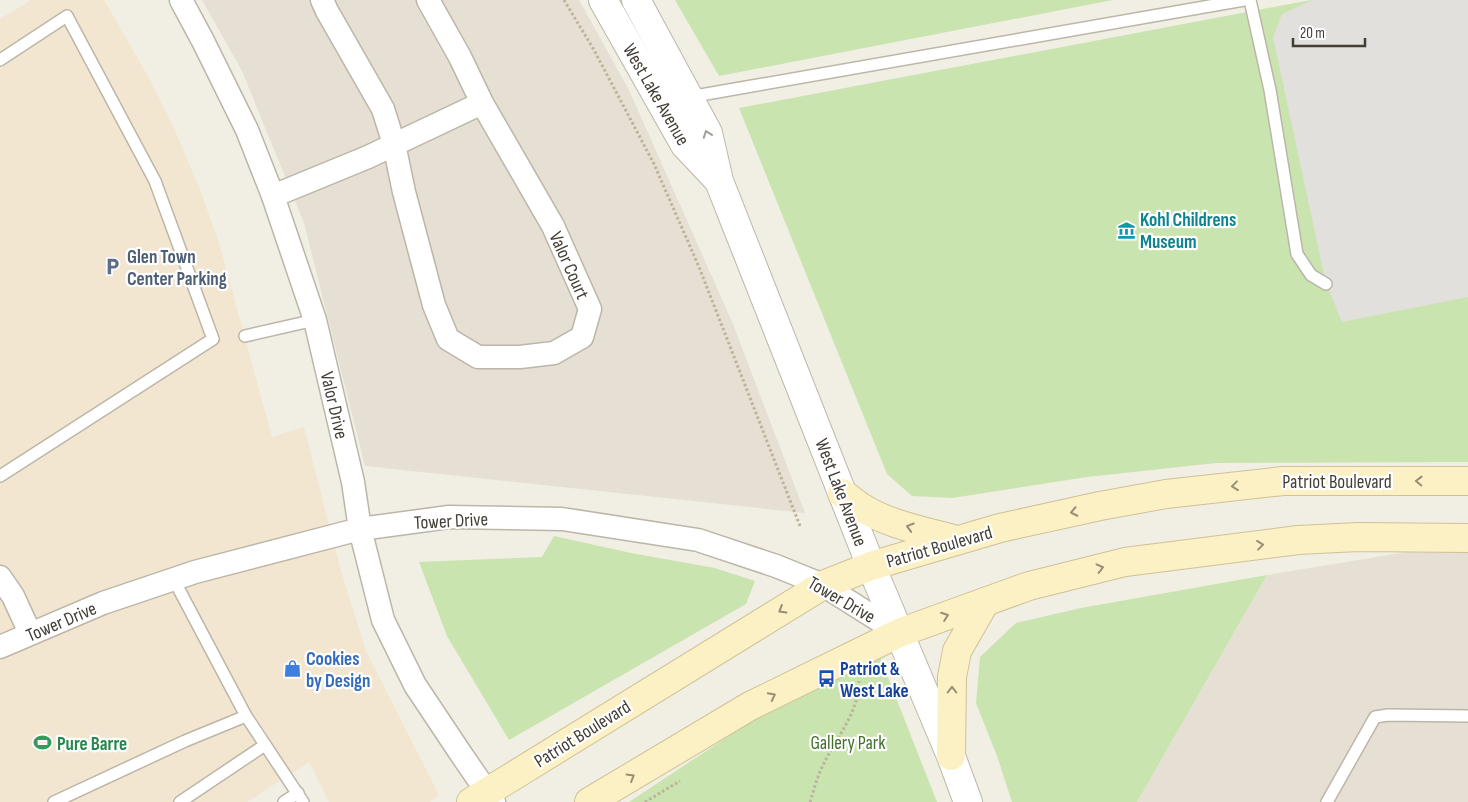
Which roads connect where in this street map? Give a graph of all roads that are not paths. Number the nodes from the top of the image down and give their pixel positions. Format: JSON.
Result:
{"nodes":[{"id":1,"x":180,"y":0,"type":"edge"},
{"id":2,"x":322,"y":0,"type":"edge"},
{"id":3,"x":428,"y":0,"type":"edge"},
{"id":4,"x":603,"y":0,"type":"edge"},
{"id":5,"x":636,"y":0,"type":"edge"},
{"id":6,"x":1244,"y":0,"type":"edge"},
{"id":7,"x":1250,"y":0,"type":"edge"},
{"id":8,"x":0,"y":60,"type":"edge"},
{"id":9,"x":688,"y":97,"type":"junction"},
{"id":10,"x":482,"y":103,"type":"junction"},
{"id":11,"x":394,"y":144,"type":"junction"},
{"id":12,"x":719,"y":182,"type":"junction"},
{"id":13,"x":273,"y":196,"type":"junction"},
{"id":14,"x":1326,"y":284,"type":"dead end"},
{"id":15,"x":315,"y":320,"type":"junction"},
{"id":16,"x":245,"y":336,"type":"dead end"},
{"id":17,"x":0,"y":476,"type":"edge"},
{"id":18,"x":1468,"y":482,"type":"edge"},
{"id":19,"x":842,"y":493,"type":"junction"},
{"id":20,"x":360,"y":529,"type":"junction"},
{"id":21,"x":1468,"y":538,"type":"edge"},
{"id":22,"x":957,"y":540,"type":"junction"},
{"id":23,"x":870,"y":566,"type":"junction"},
{"id":24,"x":0,"y":577,"type":"edge"},
{"id":25,"x":174,"y":580,"type":"junction"},
{"id":26,"x":824,"y":585,"type":"junction"},
{"id":27,"x":985,"y":602,"type":"junction"},
{"id":28,"x":899,"y":632,"type":"junction"},
{"id":29,"x":30,"y":633,"type":"junction"},
{"id":30,"x":0,"y":647,"type":"edge"},
{"id":31,"x":246,"y":716,"type":"junction"},
{"id":32,"x":1468,"y":716,"type":"edge"},
{"id":33,"x":265,"y":745,"type":"junction"},
{"id":34,"x":951,"y":756,"type":"junction"},
{"id":35,"x":217,"y":780,"type":"dead end"},
{"id":36,"x":300,"y":798,"type":"edge"},
{"id":37,"x":484,"y":798,"type":"edge"},
{"id":38,"x":54,"y":802,"type":"edge"},
{"id":39,"x":180,"y":802,"type":"edge"},
{"id":40,"x":185,"y":802,"type":"edge"},
{"id":41,"x":284,"y":802,"type":"edge"},
{"id":42,"x":589,"y":802,"type":"edge"},
{"id":43,"x":968,"y":802,"type":"edge"},
{"id":44,"x":1327,"y":802,"type":"edge"}],
"edges":[{"from":1,"to":13,"type":"street","name":"Valor Drive"},
{"from":2,"to":11,"type":"street","name":"Valor Court"},
{"from":3,"to":10,"type":"street","name":"Valor Court"},
{"from":4,"to":12,"type":"street","name":"West Lake Avenue"},
{"from":5,"to":9,"type":"street","name":"West Lake Avenue"},
{"from":6,"to":9,"type":"lane"},
{"from":7,"to":14,"type":"lane"},
{"from":8,"to":17,"type":"lane"},
{"from":12,"to":9,"type":"street","name":"West Lake Avenue","one_way":true},
{"from":10,"to":11,"type":"street"},
{"from":10,"to":11,"type":"street","name":"Valor Court"},
{"from":11,"to":13,"type":"street"},
{"from":12,"to":19,"type":"street","name":"West Lake Avenue"},
{"from":13,"to":15,"type":"street","name":"Valor Drive"},
{"from":15,"to":16,"type":"lane"},
{"from":15,"to":20,"type":"street","name":"Valor Drive"},
{"from":18,"to":22,"type":"main road","name":"Patriot Boulevard","one_way":true},
{"from":22,"to":19,"type":"main road","one_way":true},
{"from":19,"to":23,"type":"street","name":"West Lake Avenue"},
{"from":20,"to":25,"type":"street","name":"Tower Drive"},
{"from":20,"to":26,"type":"street","name":"Tower Drive"},
{"from":20,"to":37,"type":"street","name":"Valor Drive"},
{"from":27,"to":21,"type":"main road","one_way":true},
{"from":22,"to":23,"type":"main road","name":"Patriot Boulevard"},
{"from":23,"to":26,"type":"main road","name":"Patriot Boulevard"},
{"from":23,"to":28,"type":"street","name":"West Lake Avenue"},
{"from":24,"to":29,"type":"street"},
{"from":25,"to":29,"type":"street","name":"Tower Drive"},
{"from":25,"to":31,"type":"lane"},
{"from":26,"to":28,"type":"street","name":"Tower Drive"},
{"from":26,"to":37,"type":"main road","name":"Patriot Boulevard","one_way":true},
{"from":28,"to":27,"type":"main road","one_way":true},
{"from":34,"to":27,"type":"main road","one_way":true},
{"from":28,"to":34,"type":"street","name":"West Lake Avenue"},
{"from":42,"to":28,"type":"main road","one_way":true},
{"from":29,"to":30,"type":"street","name":"Tower Drive"},
{"from":31,"to":33,"type":"lane"},
{"from":31,"to":38,"type":"lane"},
{"from":32,"to":44,"type":"lane"},
{"from":33,"to":36,"type":"lane"},
{"from":33,"to":39,"type":"lane"},
{"from":34,"to":43,"type":"street","name":"West Lake Avenue"},
{"from":35,"to":40,"type":"lane"},
{"from":36,"to":41,"type":"lane"}]}
